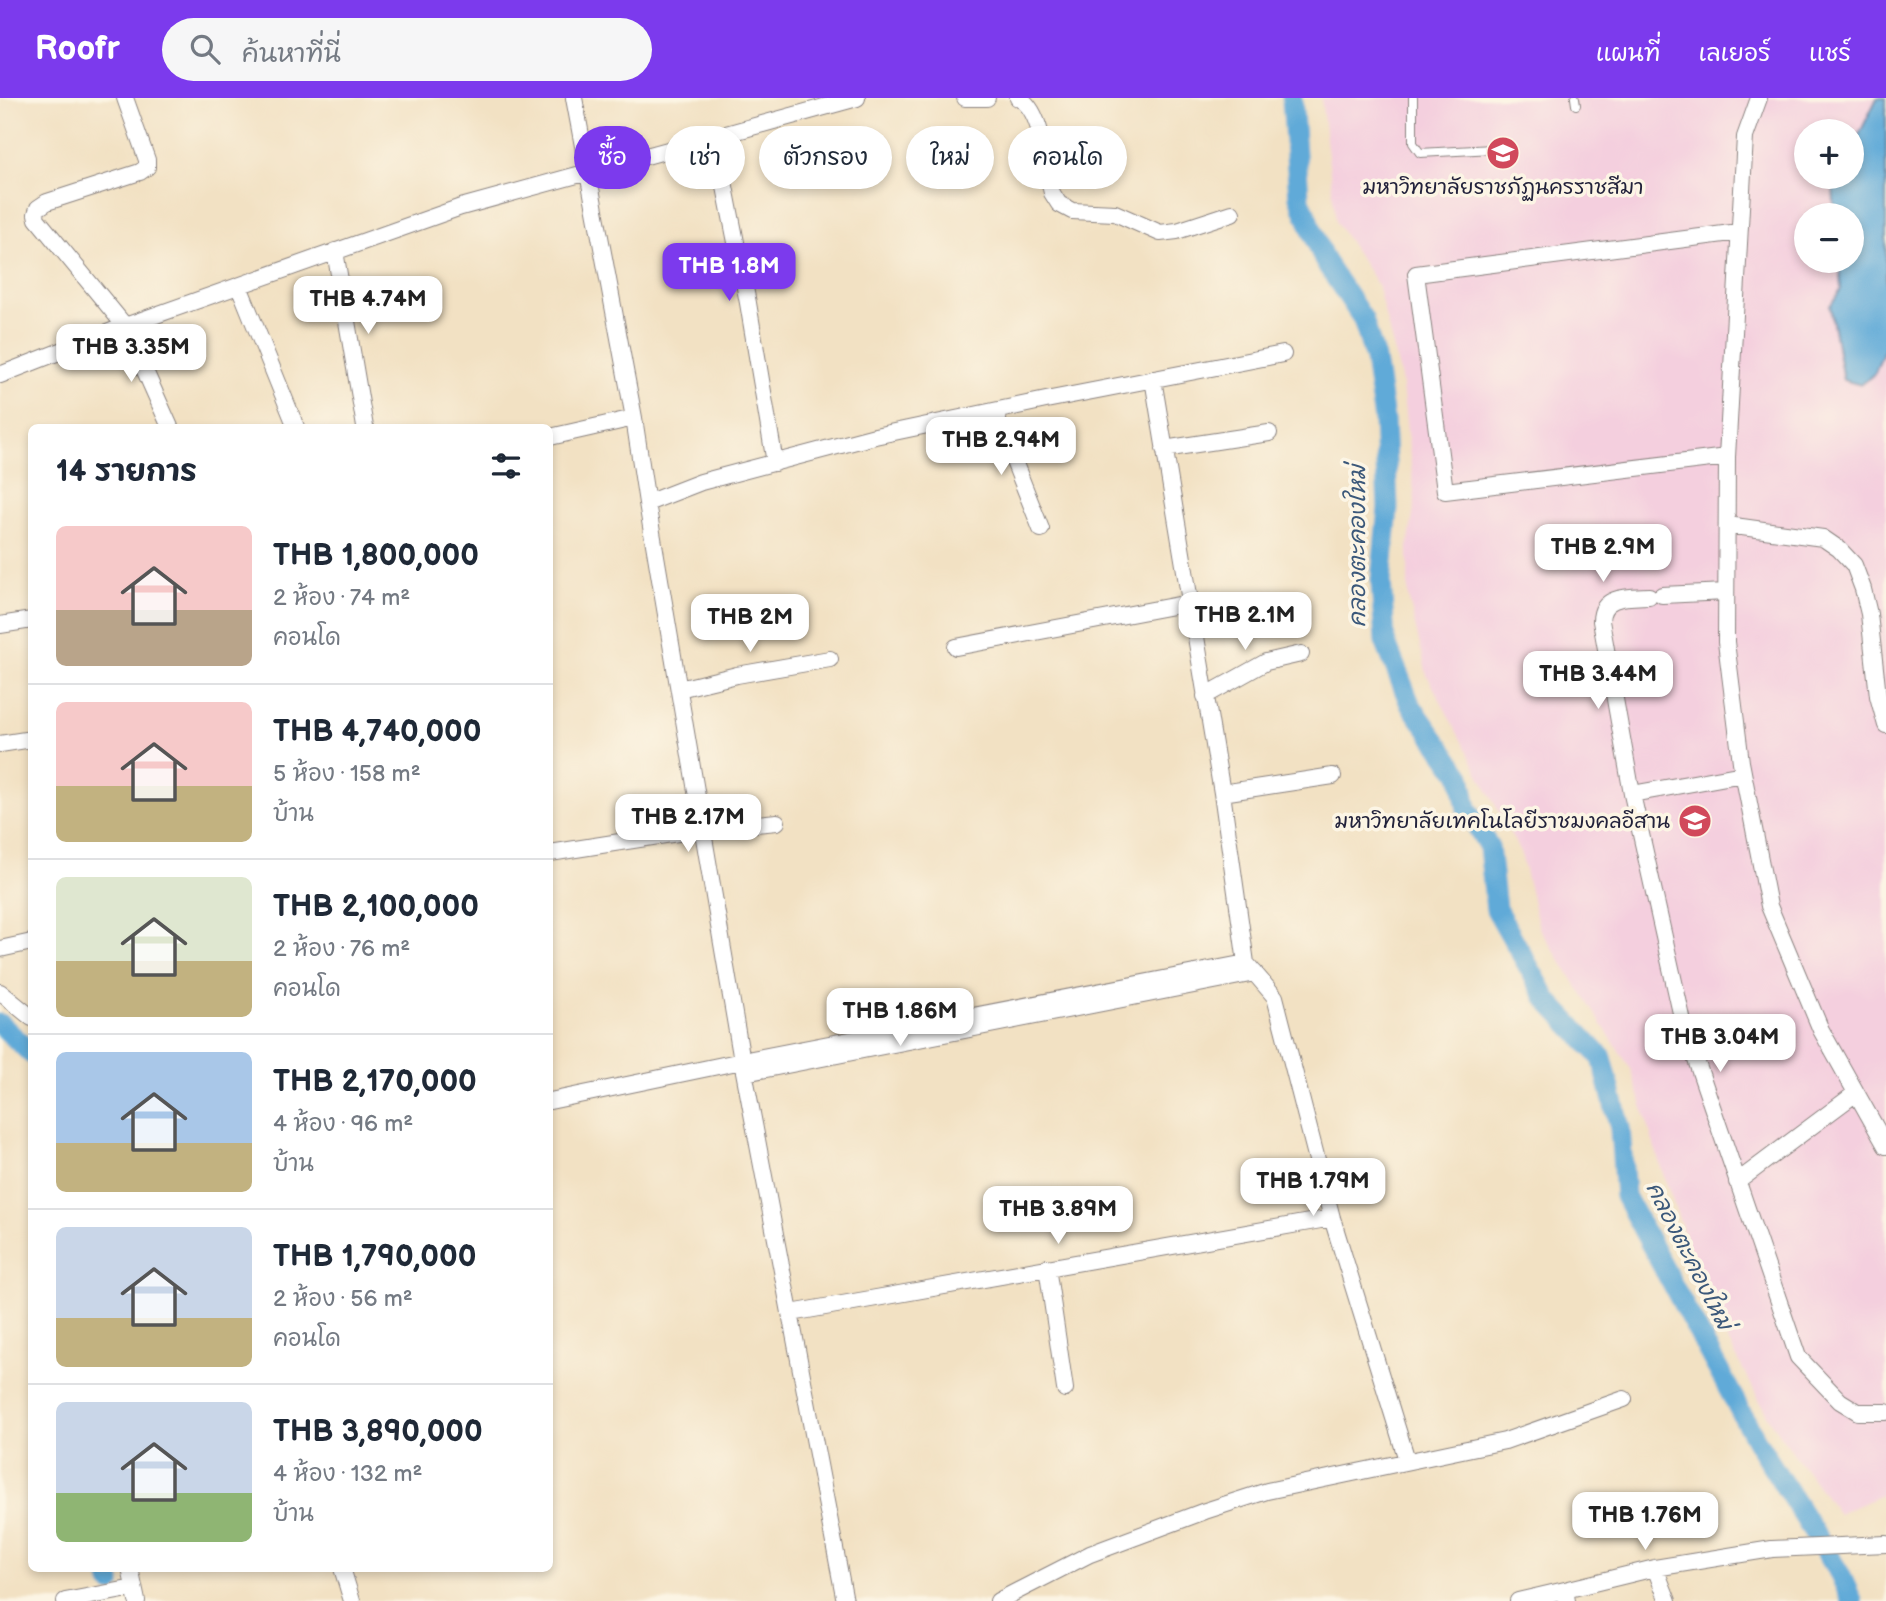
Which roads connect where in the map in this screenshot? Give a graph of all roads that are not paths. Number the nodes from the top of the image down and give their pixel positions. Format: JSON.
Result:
{"nodes":[{"id":1,"x":125,"y":98,"type":"edge"},
{"id":2,"x":574,"y":98,"type":"edge"},
{"id":3,"x":857,"y":98,"type":"edge"},
{"id":4,"x":965,"y":98,"type":"edge"},
{"id":5,"x":987,"y":98,"type":"edge"},
{"id":6,"x":1018,"y":98,"type":"edge"},
{"id":7,"x":1413,"y":98,"type":"edge"},
{"id":8,"x":1759,"y":98,"type":"edge"},
{"id":9,"x":580,"y":126,"type":"edge"},
{"id":10,"x":745,"y":128,"type":"edge"},
{"id":11,"x":1493,"y":149,"type":"dead end"},
{"id":12,"x":574,"y":175,"type":"edge"},
{"id":13,"x":592,"y":189,"type":"edge"},
{"id":14,"x":725,"y":189,"type":"edge"},
{"id":15,"x":1232,"y":214,"type":"dead end"},
{"id":16,"x":1739,"y":232,"type":"junction"},
{"id":17,"x":335,"y":251,"type":"junction"},
{"id":18,"x":239,"y":286,"type":"junction"},
{"id":19,"x":125,"y":326,"type":"junction"},
{"id":20,"x":1283,"y":354,"type":"dead end"},
{"id":21,"x":0,"y":375,"type":"edge"},
{"id":22,"x":1153,"y":379,"type":"junction"},
{"id":23,"x":994,"y":411,"type":"junction"},
{"id":24,"x":634,"y":418,"type":"junction"},
{"id":25,"x":169,"y":424,"type":"edge"},
{"id":26,"x":295,"y":424,"type":"edge"},
{"id":27,"x":364,"y":424,"type":"edge"},
{"id":28,"x":1269,"y":433,"type":"dead end"},
{"id":29,"x":553,"y":436,"type":"edge"},
{"id":30,"x":1164,"y":449,"type":"junction"},
{"id":31,"x":1727,"y":457,"type":"junction"},
{"id":32,"x":775,"y":463,"type":"junction"},
{"id":33,"x":647,"y":503,"type":"junction"},
{"id":34,"x":1727,"y":525,"type":"junction"},
{"id":35,"x":1041,"y":529,"type":"dead end"},
{"id":36,"x":1726,"y":592,"type":"junction"},
{"id":37,"x":1189,"y":603,"type":"junction"},
{"id":38,"x":28,"y":621,"type":"edge"},
{"id":39,"x":0,"y":625,"type":"edge"},
{"id":40,"x":956,"y":647,"type":"dead end"},
{"id":41,"x":1301,"y":654,"type":"dead end"},
{"id":42,"x":830,"y":659,"type":"dead end"},
{"id":43,"x":679,"y":690,"type":"junction"},
{"id":44,"x":1205,"y":696,"type":"junction"},
{"id":45,"x":1886,"y":725,"type":"edge"},
{"id":46,"x":28,"y":740,"type":"edge"},
{"id":47,"x":0,"y":744,"type":"edge"},
{"id":48,"x":1743,"y":774,"type":"junction"},
{"id":49,"x":1333,"y":776,"type":"dead end"},
{"id":50,"x":1222,"y":793,"type":"junction"},
{"id":51,"x":1632,"y":794,"type":"junction"},
{"id":52,"x":778,"y":822,"type":"dead end"},
{"id":53,"x":703,"y":830,"type":"junction"},
{"id":54,"x":553,"y":853,"type":"edge"},
{"id":55,"x":28,"y":943,"type":"edge"},
{"id":56,"x":0,"y":949,"type":"edge"},
{"id":57,"x":1250,"y":968,"type":"junction"},
{"id":58,"x":0,"y":992,"type":"edge"},
{"id":59,"x":28,"y":1015,"type":"edge"},
{"id":60,"x":743,"y":1067,"type":"junction"},
{"id":61,"x":1856,"y":1093,"type":"junction"},
{"id":62,"x":553,"y":1100,"type":"edge"},
{"id":63,"x":1886,"y":1146,"type":"edge"},
{"id":64,"x":1737,"y":1182,"type":"junction"},
{"id":65,"x":1332,"y":1218,"type":"junction"},
{"id":66,"x":1046,"y":1266,"type":"junction"},
{"id":67,"x":791,"y":1312,"type":"junction"},
{"id":68,"x":1065,"y":1389,"type":"dead end"},
{"id":69,"x":1624,"y":1399,"type":"dead end"},
{"id":70,"x":1886,"y":1412,"type":"edge"},
{"id":71,"x":1407,"y":1460,"type":"junction"},
{"id":72,"x":1886,"y":1544,"type":"edge"},
{"id":73,"x":1655,"y":1568,"type":"junction"},
{"id":74,"x":131,"y":1572,"type":"edge"},
{"id":75,"x":344,"y":1572,"type":"edge"},
{"id":76,"x":136,"y":1595,"type":"edge"},
{"id":77,"x":1566,"y":1596,"type":"edge"},
{"id":78,"x":65,"y":1601,"type":"edge"},
{"id":79,"x":352,"y":1601,"type":"edge"},
{"id":80,"x":845,"y":1601,"type":"edge"},
{"id":81,"x":998,"y":1601,"type":"edge"},
{"id":82,"x":1518,"y":1601,"type":"edge"},
{"id":83,"x":1668,"y":1601,"type":"edge"}],
"edges":[{"from":1,"to":19,"type":"street"},
{"from":2,"to":9,"type":"street"},
{"from":3,"to":10,"type":"street"},
{"from":4,"to":5,"type":"street"},
{"from":6,"to":15,"type":"street"},
{"from":7,"to":11,"type":"lane"},
{"from":8,"to":16,"type":"street"},
{"from":12,"to":17,"type":"street"},
{"from":13,"to":24,"type":"street"},
{"from":14,"to":32,"type":"street"},
{"from":16,"to":31,"type":"street"},
{"from":16,"to":31,"type":"street"},
{"from":17,"to":18,"type":"street"},
{"from":17,"to":27,"type":"street"},
{"from":18,"to":19,"type":"street"},
{"from":18,"to":26,"type":"street"},
{"from":19,"to":21,"type":"street"},
{"from":19,"to":25,"type":"street"},
{"from":20,"to":22,"type":"street"},
{"from":22,"to":23,"type":"street"},
{"from":22,"to":30,"type":"street"},
{"from":23,"to":32,"type":"street"},
{"from":23,"to":35,"type":"street"},
{"from":24,"to":29,"type":"street"},
{"from":24,"to":33,"type":"street"},
{"from":28,"to":30,"type":"street"},
{"from":30,"to":37,"type":"street"},
{"from":31,"to":34,"type":"street"},
{"from":32,"to":33,"type":"street"},
{"from":33,"to":43,"type":"street"},
{"from":34,"to":36,"type":"street"},
{"from":34,"to":45,"type":"street"},
{"from":36,"to":48,"type":"street"},
{"from":36,"to":51,"type":"street"},
{"from":37,"to":40,"type":"street"},
{"from":37,"to":44,"type":"street"},
{"from":38,"to":39,"type":"street"},
{"from":41,"to":44,"type":"street"},
{"from":42,"to":43,"type":"street"},
{"from":43,"to":53,"type":"street"},
{"from":44,"to":50,"type":"street"},
{"from":46,"to":47,"type":"street"},
{"from":48,"to":51,"type":"street"},
{"from":48,"to":61,"type":"street"},
{"from":49,"to":50,"type":"street"},
{"from":50,"to":57,"type":"street"},
{"from":51,"to":64,"type":"street"},
{"from":52,"to":53,"type":"street"},
{"from":53,"to":54,"type":"street"},
{"from":53,"to":60,"type":"street"},
{"from":55,"to":56,"type":"street"},
{"from":57,"to":60,"type":"street"},
{"from":57,"to":65,"type":"street"},
{"from":58,"to":59,"type":"street"},
{"from":60,"to":62,"type":"street"},
{"from":60,"to":67,"type":"street"},
{"from":61,"to":63,"type":"street"},
{"from":61,"to":64,"type":"street"},
{"from":64,"to":70,"type":"street"},
{"from":65,"to":66,"type":"street"},
{"from":65,"to":71,"type":"street"},
{"from":66,"to":67,"type":"street"},
{"from":66,"to":68,"type":"street"},
{"from":67,"to":80,"type":"street"},
{"from":69,"to":71,"type":"street"},
{"from":71,"to":81,"type":"street"},
{"from":72,"to":73,"type":"street"},
{"from":73,"to":77,"type":"street"},
{"from":73,"to":83,"type":"street"},
{"from":74,"to":76,"type":"street"},
{"from":75,"to":79,"type":"street"},
{"from":76,"to":78,"type":"street"},
{"from":77,"to":82,"type":"street"}]}
